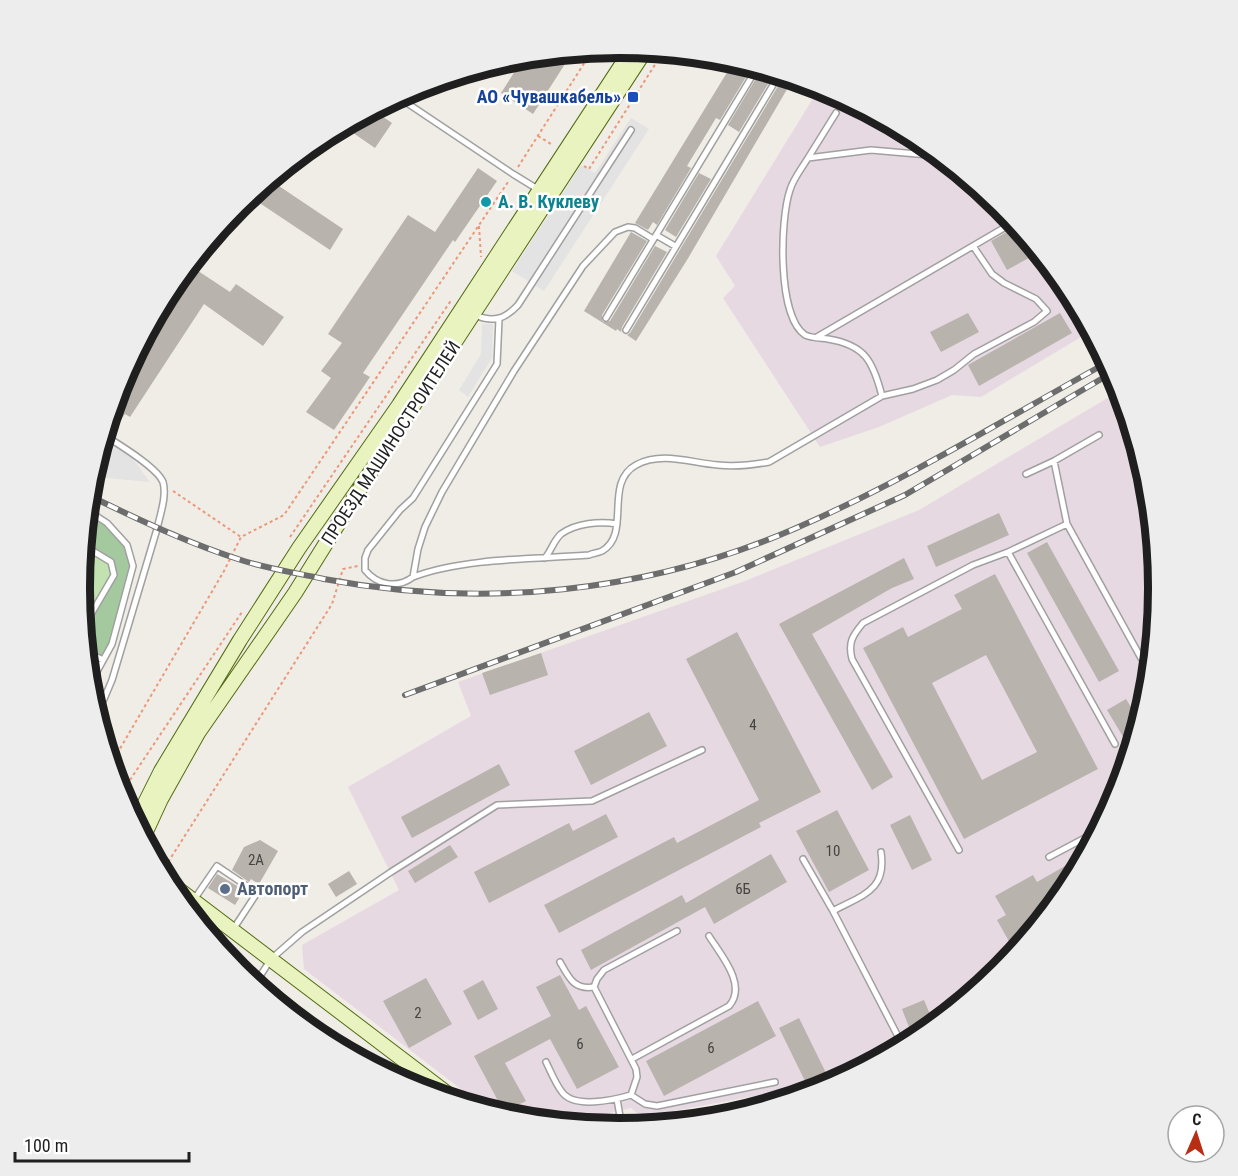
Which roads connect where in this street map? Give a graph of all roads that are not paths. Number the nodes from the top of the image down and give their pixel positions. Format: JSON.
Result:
{"nodes":[{"id":1,"x":626,"y":58,"type":"edge"},
{"id":2,"x":639,"y":59,"type":"edge"},
{"id":3,"x":752,"y":76,"type":"edge"},
{"id":4,"x":774,"y":83,"type":"edge"},
{"id":5,"x":407,"y":103,"type":"edge"},
{"id":6,"x":836,"y":113,"type":"dead end"},
{"id":7,"x":631,"y":130,"type":"dead end"},
{"id":8,"x":922,"y":154,"type":"edge"},
{"id":9,"x":808,"y":158,"type":"junction"},
{"id":10,"x":545,"y":193,"type":"junction"},
{"id":11,"x":1005,"y":227,"type":"edge"},
{"id":12,"x":655,"y":237,"type":"junction"},
{"id":13,"x":675,"y":246,"type":"junction"},
{"id":14,"x":973,"y":246,"type":"junction"},
{"id":15,"x":468,"y":311,"type":"junction"},
{"id":16,"x":606,"y":318,"type":"dead end"},
{"id":17,"x":500,"y":319,"type":"junction"},
{"id":18,"x":626,"y":330,"type":"dead end"},
{"id":19,"x":817,"y":337,"type":"junction"},
{"id":20,"x":882,"y":396,"type":"junction"},
{"id":21,"x":1100,"y":435,"type":"dead end"},
{"id":22,"x":111,"y":440,"type":"edge"},
{"id":23,"x":1054,"y":461,"type":"junction"},
{"id":24,"x":1026,"y":474,"type":"dead end"},
{"id":25,"x":95,"y":515,"type":"edge"},
{"id":26,"x":617,"y":524,"type":"junction"},
{"id":27,"x":1067,"y":524,"type":"junction"},
{"id":28,"x":91,"y":549,"type":"edge"},
{"id":29,"x":1008,"y":552,"type":"junction"},
{"id":30,"x":545,"y":558,"type":"junction"},
{"id":31,"x":413,"y":577,"type":"junction"},
{"id":32,"x":91,"y":614,"type":"edge"},
{"id":33,"x":94,"y":655,"type":"edge"},
{"id":34,"x":1144,"y":659,"type":"edge"},
{"id":35,"x":103,"y":660,"type":"junction"},
{"id":36,"x":97,"y":672,"type":"edge"},
{"id":37,"x":102,"y":701,"type":"edge"},
{"id":38,"x":1115,"y":744,"type":"dead end"},
{"id":39,"x":702,"y":750,"type":"dead end"},
{"id":40,"x":140,"y":813,"type":"edge"},
{"id":41,"x":148,"y":829,"type":"edge"},
{"id":42,"x":1086,"y":837,"type":"edge"},
{"id":43,"x":959,"y":850,"type":"dead end"},
{"id":44,"x":881,"y":852,"type":"dead end"},
{"id":45,"x":1049,"y":857,"type":"dead end"},
{"id":46,"x":804,"y":860,"type":"dead end"},
{"id":47,"x":189,"y":896,"type":"edge"},
{"id":48,"x":193,"y":900,"type":"junction"},
{"id":49,"x":833,"y":911,"type":"junction"},
{"id":50,"x":233,"y":930,"type":"junction"},
{"id":51,"x":677,"y":931,"type":"dead end"},
{"id":52,"x":709,"y":936,"type":"dead end"},
{"id":53,"x":271,"y":959,"type":"junction"},
{"id":54,"x":560,"y":962,"type":"dead end"},
{"id":55,"x":260,"y":976,"type":"edge"},
{"id":56,"x":594,"y":987,"type":"junction"},
{"id":57,"x":899,"y":1037,"type":"edge"},
{"id":58,"x":632,"y":1059,"type":"junction"},
{"id":59,"x":546,"y":1062,"type":"dead end"},
{"id":60,"x":775,"y":1082,"type":"dead end"},
{"id":61,"x":435,"y":1084,"type":"edge"},
{"id":62,"x":631,"y":1095,"type":"junction"},
{"id":63,"x":617,"y":1099,"type":"junction"},
{"id":64,"x":620,"y":1118,"type":"edge"}],
"edges":[{"from":1,"to":10,"type":"main road","name":"ПРОЕЗД МАШИНОСТРОИТЕЛЕЙ"},
{"from":2,"to":10,"type":"main road","name":"ПРОЕЗД МАШИНОСТРОИТЕЛЕЙ"},
{"from":3,"to":12,"type":"lane"},
{"from":4,"to":13,"type":"lane"},
{"from":5,"to":10,"type":"lane"},
{"from":6,"to":9,"type":"lane"},
{"from":7,"to":17,"type":"lane"},
{"from":8,"to":9,"type":"lane"},
{"from":9,"to":19,"type":"lane"},
{"from":10,"to":15,"type":"main road","name":"ПРОЕЗД МАШИНОСТРОИТЕЛЕЙ"},
{"from":11,"to":14,"type":"lane"},
{"from":12,"to":13,"type":"lane"},
{"from":12,"to":16,"type":"lane"},
{"from":12,"to":31,"type":"lane"},
{"from":13,"to":18,"type":"lane"},
{"from":14,"to":19,"type":"lane"},
{"from":14,"to":20,"type":"lane"},
{"from":15,"to":17,"type":"lane"},
{"from":15,"to":40,"type":"main road","name":"ПРОЕЗД МАШИНОСТРОИТЕЛЕЙ"},
{"from":15,"to":41,"type":"main road","name":"ПРОЕЗД МАШИНОСТРОИТЕЛЕЙ"},
{"from":17,"to":31,"type":"lane"},
{"from":19,"to":20,"type":"lane"},
{"from":20,"to":26,"type":"lane"},
{"from":21,"to":23,"type":"lane"},
{"from":22,"to":37,"type":"lane"},
{"from":23,"to":24,"type":"lane"},
{"from":23,"to":27,"type":"lane"},
{"from":25,"to":35,"type":"lane"},
{"from":26,"to":30,"type":"lane"},
{"from":26,"to":30,"type":"lane"},
{"from":27,"to":29,"type":"lane"},
{"from":27,"to":34,"type":"lane"},
{"from":28,"to":32,"type":"lane"},
{"from":29,"to":38,"type":"lane"},
{"from":29,"to":43,"type":"lane"},
{"from":30,"to":31,"type":"lane"},
{"from":33,"to":35,"type":"lane"},
{"from":35,"to":36,"type":"lane"},
{"from":39,"to":53,"type":"lane"},
{"from":42,"to":45,"type":"lane"},
{"from":44,"to":49,"type":"lane"},
{"from":46,"to":49,"type":"lane"},
{"from":47,"to":48,"type":"main road"},
{"from":48,"to":50,"type":"main road"},
{"from":48,"to":50,"type":"lane"},
{"from":49,"to":57,"type":"lane"},
{"from":50,"to":53,"type":"main road"},
{"from":51,"to":56,"type":"lane"},
{"from":52,"to":58,"type":"lane"},
{"from":53,"to":55,"type":"lane"},
{"from":53,"to":61,"type":"main road"},
{"from":54,"to":56,"type":"lane"},
{"from":56,"to":58,"type":"lane"},
{"from":58,"to":62,"type":"lane"},
{"from":59,"to":63,"type":"lane"},
{"from":60,"to":62,"type":"lane"},
{"from":62,"to":63,"type":"lane"},
{"from":63,"to":64,"type":"lane"}]}
